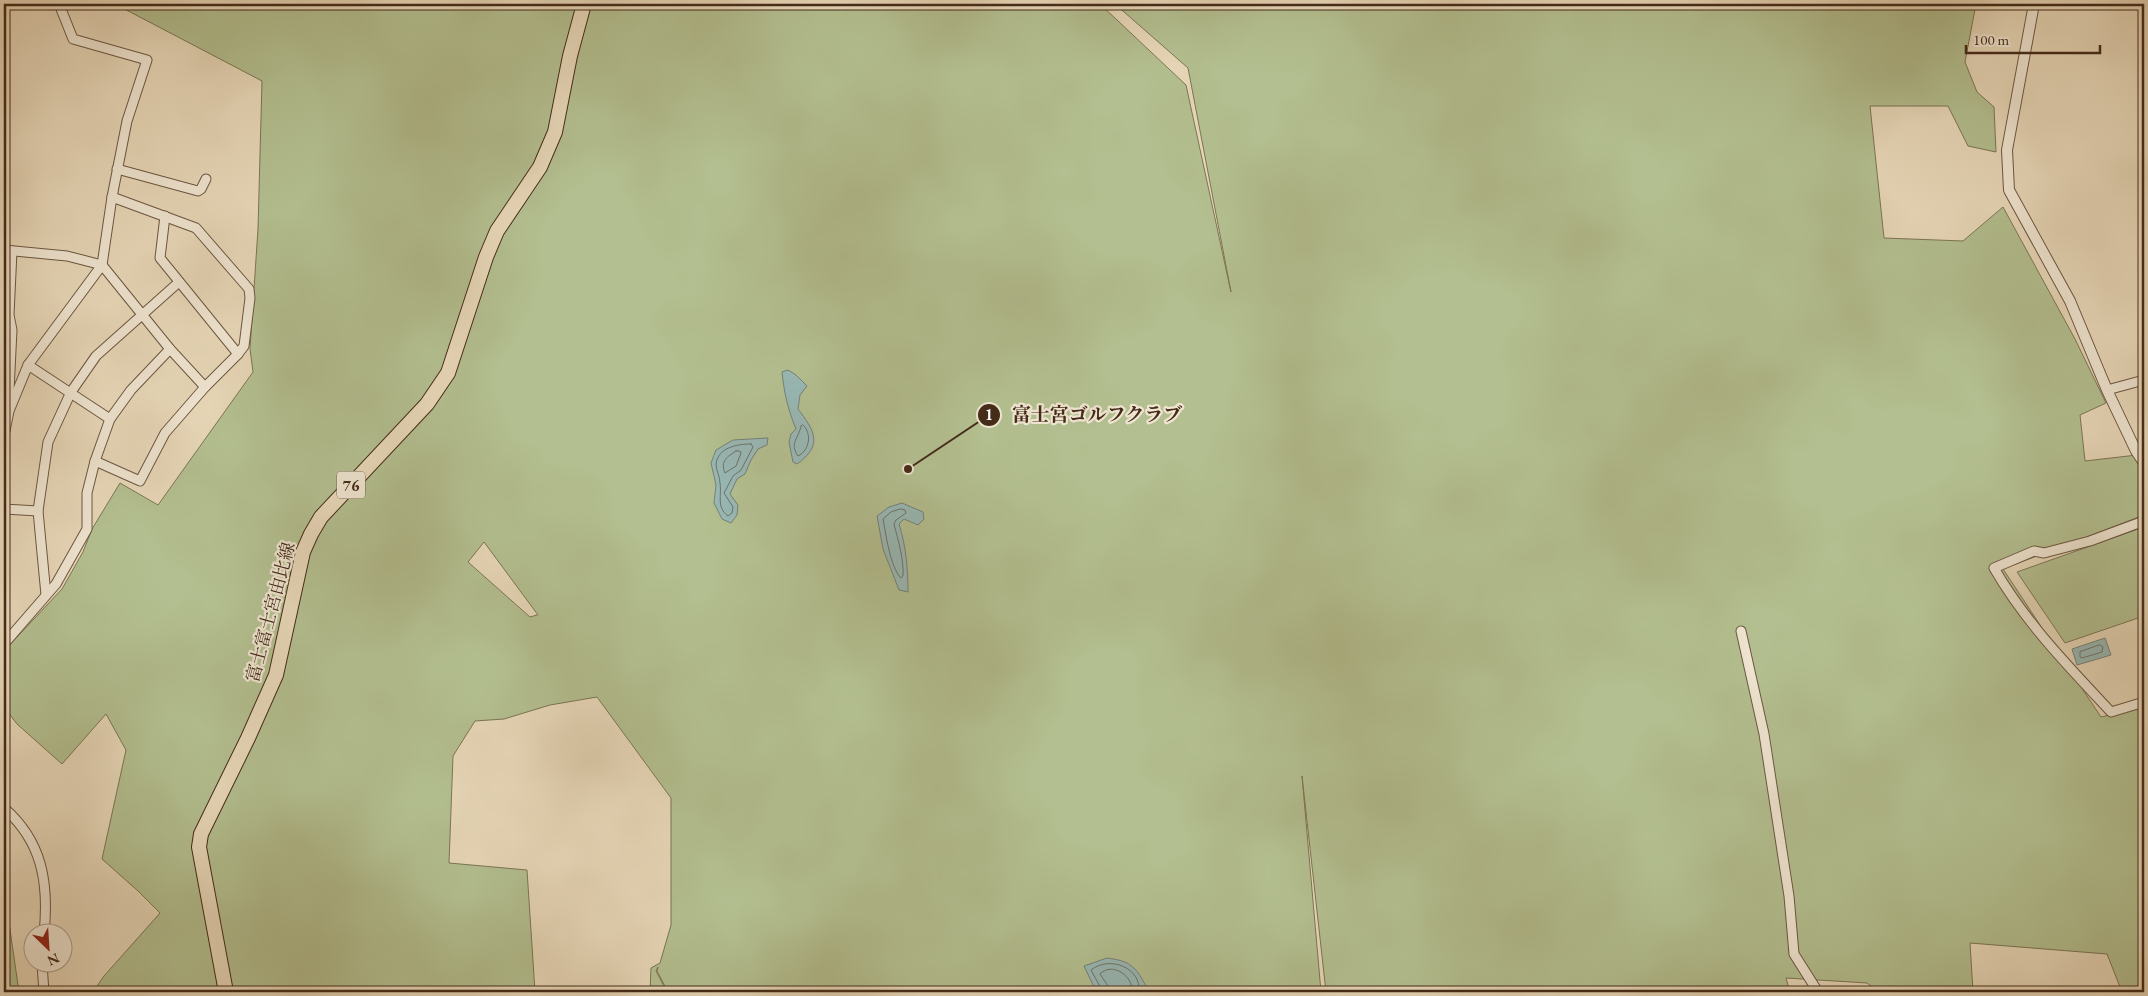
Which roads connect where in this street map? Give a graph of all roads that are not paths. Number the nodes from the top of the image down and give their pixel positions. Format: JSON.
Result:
{"nodes":[{"id":1,"x":59,"y":4,"type":"edge"},
{"id":2,"x":584,"y":4,"type":"edge"},
{"id":3,"x":2034,"y":4,"type":"edge"},
{"id":4,"x":117,"y":169,"type":"junction"},
{"id":5,"x":206,"y":179,"type":"dead end"},
{"id":6,"x":112,"y":197,"type":"junction"},
{"id":7,"x":165,"y":216,"type":"junction"},
{"id":8,"x":8,"y":250,"type":"edge"},
{"id":9,"x":102,"y":265,"type":"junction"},
{"id":10,"x":179,"y":282,"type":"junction"},
{"id":11,"x":143,"y":314,"type":"junction"},
{"id":12,"x":170,"y":349,"type":"junction"},
{"id":13,"x":238,"y":354,"type":"junction"},
{"id":14,"x":28,"y":364,"type":"junction"},
{"id":15,"x":2144,"y":380,"type":"edge"},
{"id":16,"x":205,"y":388,"type":"junction"},
{"id":17,"x":2108,"y":390,"type":"junction"},
{"id":18,"x":71,"y":392,"type":"junction"},
{"id":19,"x":13,"y":400,"type":"junction"},
{"id":20,"x":110,"y":419,"type":"junction"},
{"id":21,"x":95,"y":461,"type":"junction"},
{"id":22,"x":2144,"y":463,"type":"edge"},
{"id":23,"x":4,"y":467,"type":"edge"},
{"id":24,"x":4,"y":509,"type":"edge"},
{"id":25,"x":38,"y":511,"type":"junction"},
{"id":26,"x":2144,"y":521,"type":"edge"},
{"id":27,"x":46,"y":595,"type":"junction"},
{"id":28,"x":1741,"y":631,"type":"dead end"},
{"id":29,"x":4,"y":644,"type":"edge"},
{"id":30,"x":2144,"y":702,"type":"edge"},
{"id":31,"x":4,"y":808,"type":"edge"},
{"id":32,"x":45,"y":924,"type":"edge"},
{"id":33,"x":43,"y":974,"type":"edge"},
{"id":34,"x":44,"y":992,"type":"edge"},
{"id":35,"x":226,"y":992,"type":"edge"},
{"id":36,"x":1818,"y":992,"type":"edge"}],
"edges":[{"from":1,"to":4,"type":"street"},
{"from":2,"to":35,"type":"main road","name":"富士富士宮由比線","number":"76"},
{"from":3,"to":17,"type":"street"},
{"from":4,"to":5,"type":"street"},
{"from":4,"to":6,"type":"street"},
{"from":6,"to":7,"type":"street"},
{"from":6,"to":9,"type":"street"},
{"from":7,"to":10,"type":"street"},
{"from":7,"to":13,"type":"street"},
{"from":8,"to":9,"type":"street"},
{"from":8,"to":19,"type":"street"},
{"from":9,"to":11,"type":"street"},
{"from":9,"to":14,"type":"street"},
{"from":10,"to":11,"type":"street"},
{"from":10,"to":13,"type":"street"},
{"from":11,"to":12,"type":"street"},
{"from":11,"to":18,"type":"street"},
{"from":12,"to":16,"type":"street"},
{"from":12,"to":20,"type":"street"},
{"from":13,"to":16,"type":"street"},
{"from":14,"to":18,"type":"street"},
{"from":14,"to":19,"type":"street"},
{"from":15,"to":17,"type":"street"},
{"from":16,"to":21,"type":"street"},
{"from":17,"to":22,"type":"street"},
{"from":18,"to":20,"type":"street"},
{"from":18,"to":25,"type":"street"},
{"from":19,"to":23,"type":"street"},
{"from":20,"to":21,"type":"street"},
{"from":21,"to":27,"type":"street"},
{"from":24,"to":25,"type":"street"},
{"from":25,"to":27,"type":"street"},
{"from":26,"to":30,"type":"street"},
{"from":27,"to":29,"type":"street"},
{"from":28,"to":36,"type":"street"},
{"from":31,"to":32,"type":"street"},
{"from":33,"to":34,"type":"street"}]}
